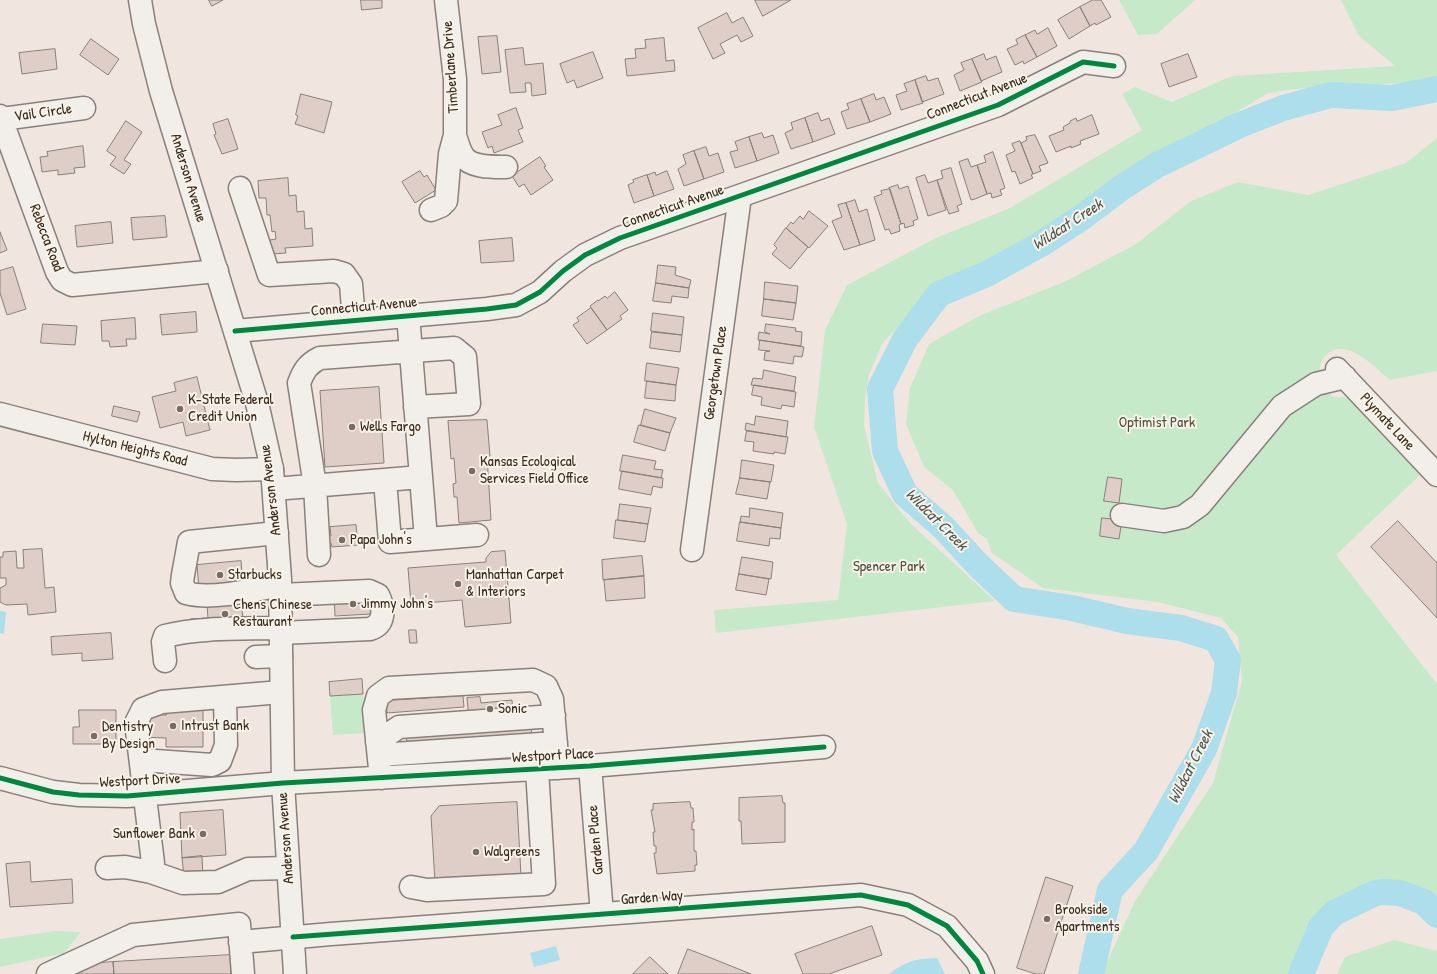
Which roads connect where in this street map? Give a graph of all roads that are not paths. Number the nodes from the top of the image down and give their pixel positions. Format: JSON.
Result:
{"nodes":[{"id":1,"x":140,"y":0,"type":"edge"},
{"id":2,"x":446,"y":0,"type":"edge"},
{"id":3,"x":1114,"y":66,"type":"dead end"},
{"id":4,"x":84,"y":108,"type":"dead end"},
{"id":5,"x":1,"y":118,"type":"edge"},
{"id":6,"x":455,"y":135,"type":"junction"},
{"id":7,"x":506,"y":167,"type":"dead end"},
{"id":8,"x":240,"y":188,"type":"dead end"},
{"id":9,"x":740,"y":196,"type":"junction"},
{"id":10,"x":431,"y":210,"type":"dead end"},
{"id":11,"x":217,"y":271,"type":"junction"},
{"id":12,"x":408,"y":315,"type":"junction"},
{"id":13,"x":354,"y":320,"type":"junction"},
{"id":14,"x":235,"y":331,"type":"junction"},
{"id":15,"x":410,"y":351,"type":"junction"},
{"id":16,"x":415,"y":408,"type":"junction"},
{"id":17,"x":0,"y":414,"type":"edge"},
{"id":18,"x":1437,"y":475,"type":"edge"},
{"id":19,"x":421,"y":477,"type":"junction"},
{"id":20,"x":273,"y":479,"type":"junction"},
{"id":21,"x":385,"y":480,"type":"junction"},
{"id":22,"x":316,"y":486,"type":"junction"},
{"id":23,"x":1122,"y":515,"type":"dead end"},
{"id":24,"x":277,"y":534,"type":"junction"},
{"id":25,"x":476,"y":535,"type":"dead end"},
{"id":26,"x":426,"y":539,"type":"junction"},
{"id":27,"x":692,"y":550,"type":"dead end"},
{"id":28,"x":319,"y":555,"type":"dead end"},
{"id":29,"x":280,"y":590,"type":"junction"},
{"id":30,"x":280,"y":630,"type":"junction"},
{"id":31,"x":281,"y":656,"type":"junction"},
{"id":32,"x":256,"y":657,"type":"dead end"},
{"id":33,"x":165,"y":661,"type":"dead end"},
{"id":34,"x":281,"y":692,"type":"junction"},
{"id":35,"x":225,"y":697,"type":"junction"},
{"id":36,"x":554,"y":716,"type":"junction"},
{"id":37,"x":556,"y":743,"type":"junction"},
{"id":38,"x":824,"y":747,"type":"dead end"},
{"id":39,"x":378,"y":749,"type":"junction"},
{"id":40,"x":141,"y":760,"type":"junction"},
{"id":41,"x":590,"y":766,"type":"junction"},
{"id":42,"x":547,"y":769,"type":"junction"},
{"id":43,"x":0,"y":778,"type":"edge"},
{"id":44,"x":381,"y":778,"type":"junction"},
{"id":45,"x":283,"y":783,"type":"junction"},
{"id":46,"x":146,"y":795,"type":"junction"},
{"id":47,"x":107,"y":868,"type":"dead end"},
{"id":48,"x":288,"y":868,"type":"junction"},
{"id":49,"x":151,"y":872,"type":"junction"},
{"id":50,"x":411,"y":887,"type":"dead end"},
{"id":51,"x":602,"y":914,"type":"junction"},
{"id":52,"x":293,"y":937,"type":"junction"},
{"id":53,"x":240,"y":942,"type":"junction"},
{"id":54,"x":48,"y":974,"type":"edge"},
{"id":55,"x":243,"y":974,"type":"edge"},
{"id":56,"x":295,"y":974,"type":"edge"},
{"id":57,"x":982,"y":974,"type":"edge"}],
"edges":[{"from":1,"to":11,"type":"street","name":"Anderson Avenue"},
{"from":2,"to":6,"type":"street","name":"Timberlane Drive"},
{"from":3,"to":9,"type":"street","name":"Connecticut Avenue"},
{"from":4,"to":5,"type":"street","name":"Vail Circle"},
{"from":5,"to":11,"type":"street","name":"Rebecca Road"},
{"from":6,"to":7,"type":"street"},
{"from":6,"to":10,"type":"street"},
{"from":8,"to":13,"type":"street"},
{"from":9,"to":12,"type":"street","name":"Connecticut Avenue"},
{"from":9,"to":27,"type":"street","name":"Georgetown Place"},
{"from":11,"to":14,"type":"street","name":"Anderson Avenue"},
{"from":12,"to":13,"type":"street","name":"Connecticut Avenue"},
{"from":12,"to":15,"type":"street"},
{"from":13,"to":14,"type":"street","name":"Connecticut Avenue"},
{"from":14,"to":20,"type":"street","name":"Anderson Avenue"},
{"from":15,"to":16,"type":"street"},
{"from":15,"to":16,"type":"street"},
{"from":15,"to":22,"type":"street"},
{"from":16,"to":19,"type":"street"},
{"from":17,"to":20,"type":"street","name":"Hylton Heights Road"},
{"from":18,"to":23,"type":"street","name":"Plymate Lane"},
{"from":19,"to":21,"type":"street","name":"Hylton Heights Road"},
{"from":19,"to":26,"type":"street"},
{"from":20,"to":22,"type":"street","name":"Hylton Heights Road"},
{"from":20,"to":24,"type":"street","name":"Anderson Avenue"},
{"from":21,"to":22,"type":"street","name":"Hylton Heights Road"},
{"from":21,"to":26,"type":"street"},
{"from":22,"to":28,"type":"street"},
{"from":24,"to":29,"type":"street","name":"Anderson Avenue"},
{"from":24,"to":29,"type":"street"},
{"from":25,"to":26,"type":"street"},
{"from":29,"to":30,"type":"street","name":"Anderson Avenue"},
{"from":29,"to":30,"type":"street"},
{"from":30,"to":31,"type":"street","name":"Anderson Avenue"},
{"from":30,"to":33,"type":"street"},
{"from":31,"to":32,"type":"street"},
{"from":31,"to":34,"type":"street","name":"Anderson Avenue"},
{"from":34,"to":35,"type":"street"},
{"from":34,"to":45,"type":"street","name":"Anderson Avenue"},
{"from":35,"to":40,"type":"street"},
{"from":35,"to":40,"type":"street"},
{"from":36,"to":37,"type":"street"},
{"from":36,"to":39,"type":"street"},
{"from":36,"to":39,"type":"street"},
{"from":37,"to":39,"type":"street"},
{"from":37,"to":42,"type":"street"},
{"from":38,"to":41,"type":"street","name":"Westport Place"},
{"from":39,"to":44,"type":"street"},
{"from":40,"to":46,"type":"street"},
{"from":41,"to":42,"type":"street","name":"Westport Place"},
{"from":41,"to":51,"type":"street","name":"Garden Place"},
{"from":42,"to":44,"type":"street","name":"Westport Place"},
{"from":42,"to":50,"type":"street"},
{"from":43,"to":46,"type":"street","name":"Westport Drive"},
{"from":44,"to":45,"type":"street","name":"Westport Place"},
{"from":45,"to":46,"type":"street","name":"Westport Drive"},
{"from":45,"to":48,"type":"street","name":"Anderson Avenue"},
{"from":46,"to":49,"type":"street"},
{"from":47,"to":49,"type":"street"},
{"from":48,"to":49,"type":"street"},
{"from":48,"to":52,"type":"street","name":"Anderson Avenue"},
{"from":51,"to":52,"type":"street","name":"Garden Way"},
{"from":51,"to":57,"type":"street","name":"Garden Way"},
{"from":52,"to":53,"type":"street","name":"Garden Way"},
{"from":52,"to":56,"type":"street","name":"Anderson Avenue"},
{"from":53,"to":54,"type":"street"},
{"from":53,"to":55,"type":"street"}]}
